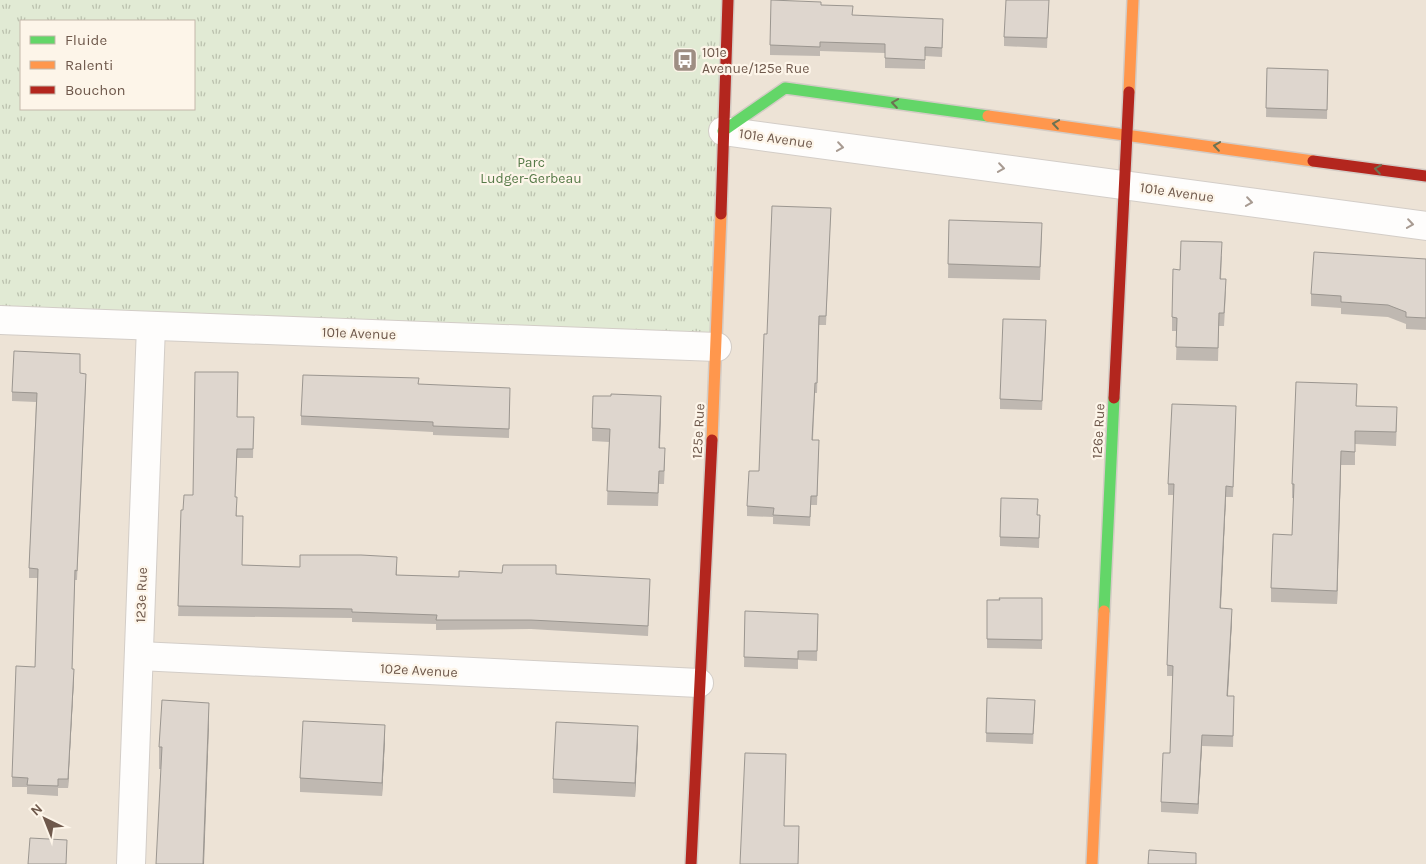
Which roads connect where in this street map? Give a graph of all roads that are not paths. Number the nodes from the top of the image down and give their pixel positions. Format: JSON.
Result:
{"nodes":[{"id":1,"x":728,"y":0,"type":"edge"},
{"id":2,"x":1133,"y":0,"type":"edge"},
{"id":3,"x":723,"y":131,"type":"junction"},
{"id":4,"x":1127,"y":133,"type":"junction"},
{"id":5,"x":1426,"y":176,"type":"edge"},
{"id":6,"x":1124,"y":185,"type":"junction"},
{"id":7,"x":1426,"y":226,"type":"edge"},
{"id":8,"x":0,"y":320,"type":"edge"},
{"id":9,"x":151,"y":326,"type":"junction"},
{"id":10,"x":717,"y":347,"type":"junction"},
{"id":11,"x":139,"y":656,"type":"junction"},
{"id":12,"x":699,"y":683,"type":"junction"},
{"id":13,"x":131,"y":864,"type":"edge"},
{"id":14,"x":692,"y":864,"type":"edge"},
{"id":15,"x":1092,"y":864,"type":"edge"}],
"edges":[{"from":1,"to":3,"type":"street","name":"125e Rue"},
{"from":2,"to":4,"type":"street","name":"126e Rue"},
{"from":4,"to":3,"type":"street","name":"101e Avenue","one_way":true},
{"from":3,"to":6,"type":"street","name":"101e Avenue","one_way":true},
{"from":3,"to":10,"type":"street","name":"125e Rue"},
{"from":5,"to":4,"type":"street","name":"101e Avenue","one_way":true},
{"from":4,"to":6,"type":"street","name":"126e Rue"},
{"from":6,"to":7,"type":"street","name":"101e Avenue","one_way":true},
{"from":6,"to":15,"type":"street","name":"126e Rue"},
{"from":8,"to":9,"type":"street","name":"101e Avenue"},
{"from":9,"to":10,"type":"street","name":"101e Avenue"},
{"from":9,"to":11,"type":"street","name":"123e Rue"},
{"from":10,"to":12,"type":"street","name":"125e Rue"},
{"from":11,"to":12,"type":"street","name":"102e Avenue"},
{"from":11,"to":13,"type":"street","name":"123e Rue"},
{"from":12,"to":14,"type":"street","name":"125e Rue"}]}
